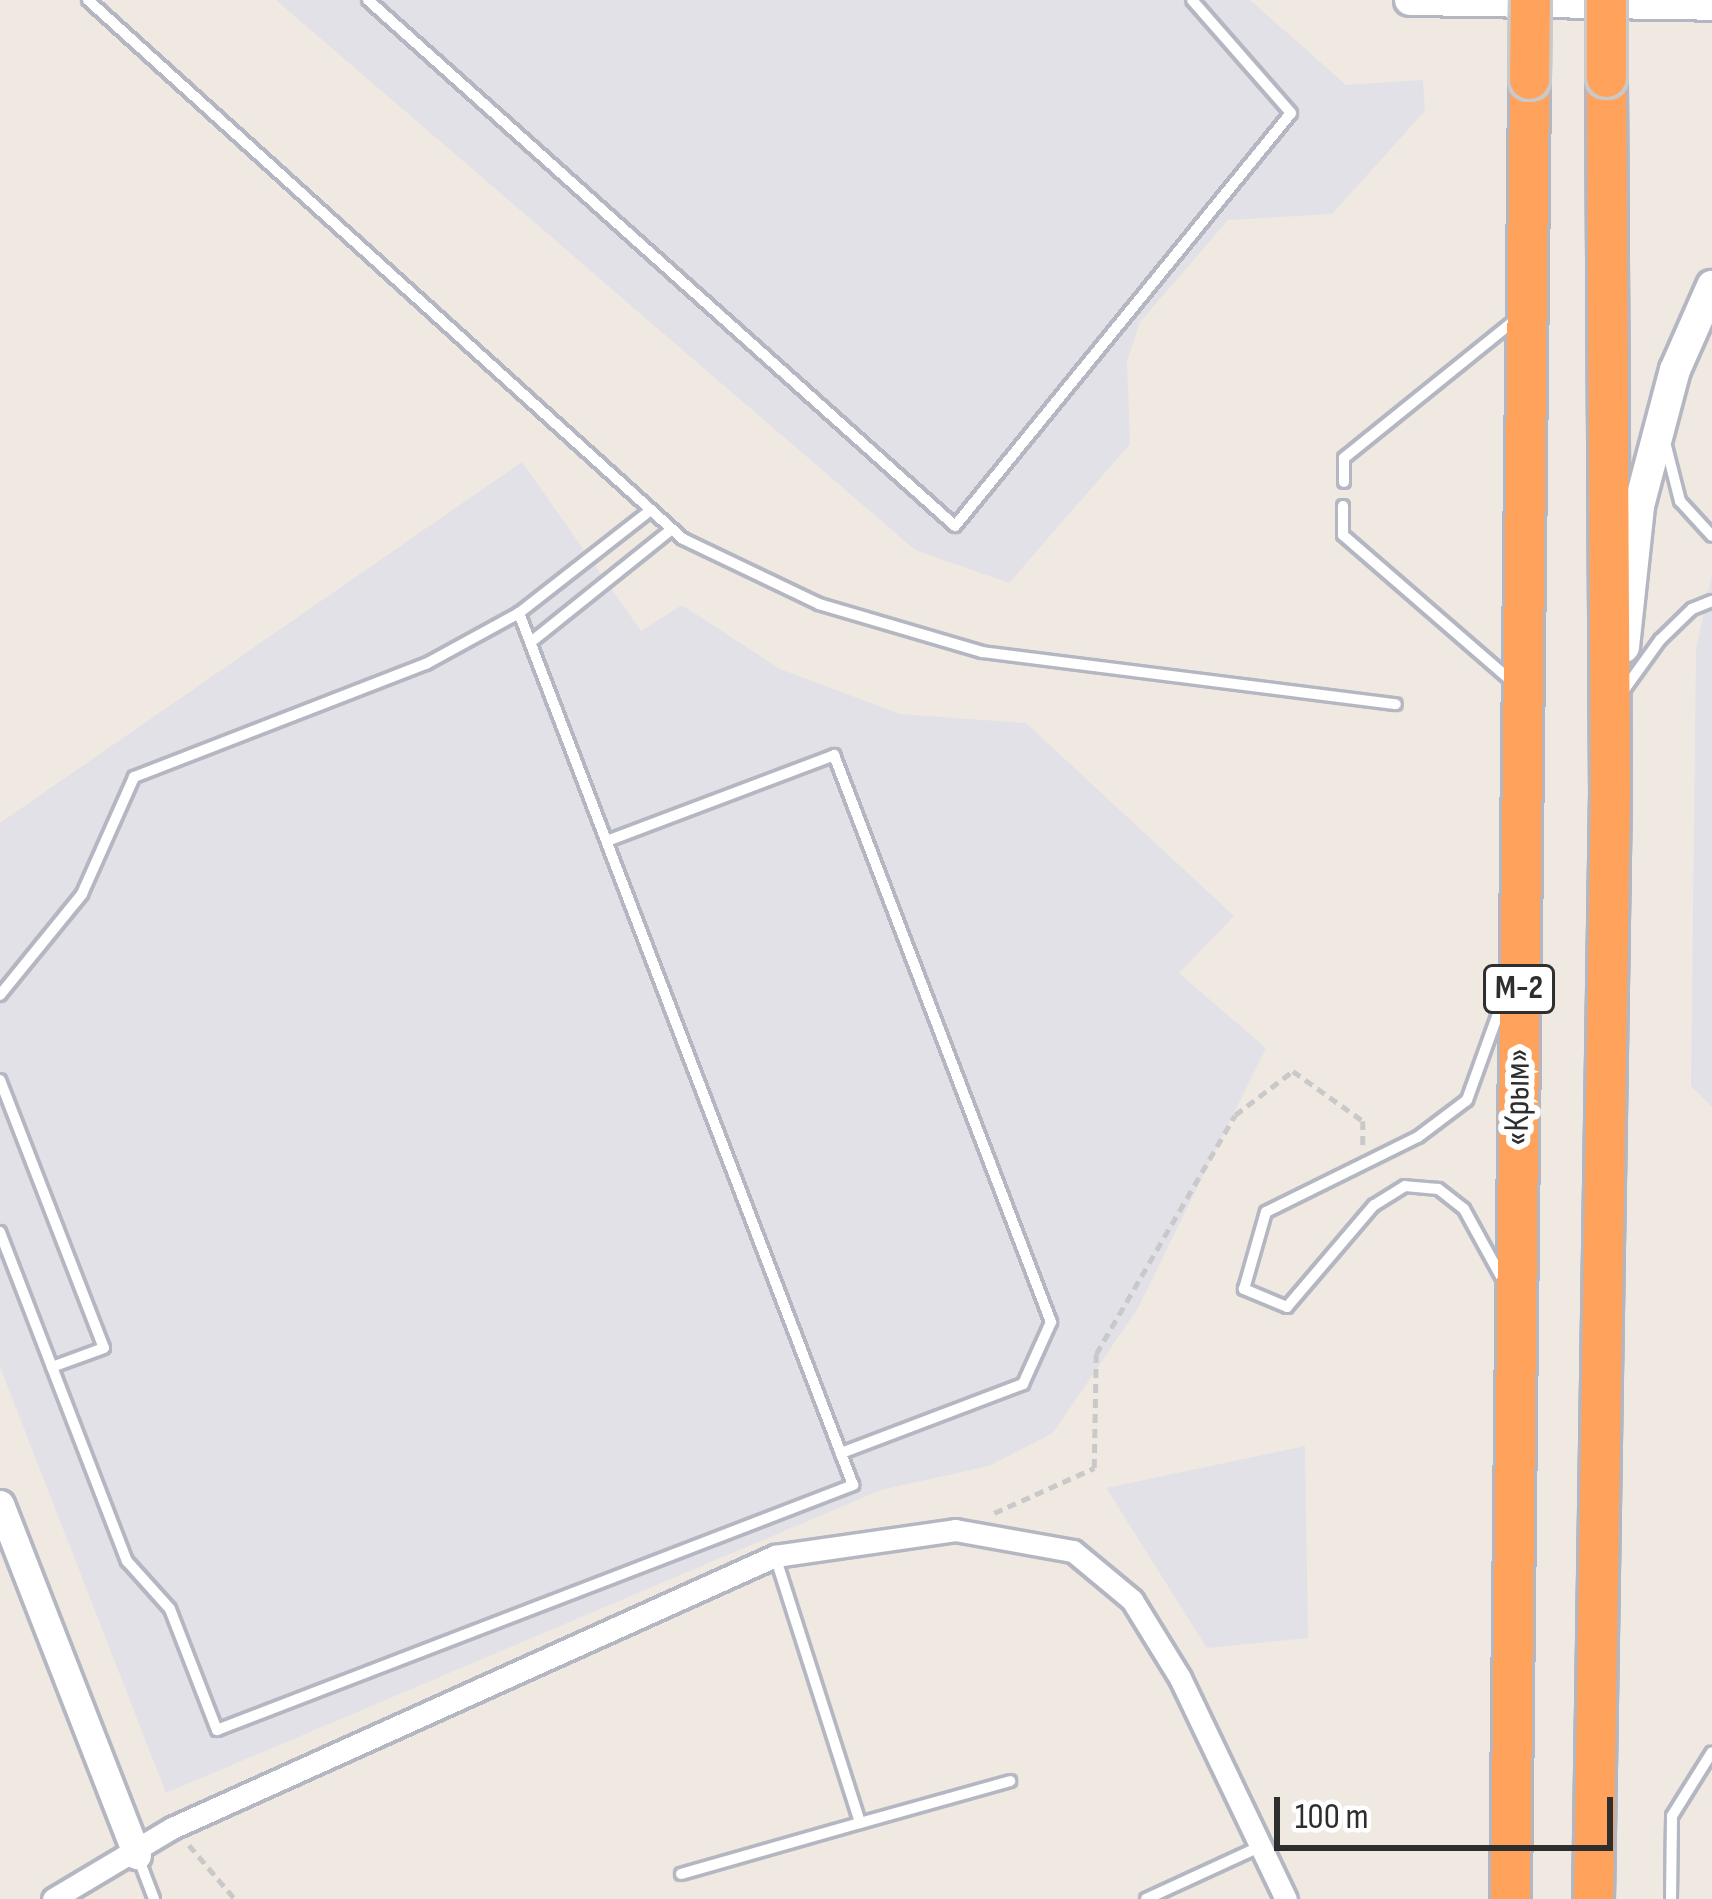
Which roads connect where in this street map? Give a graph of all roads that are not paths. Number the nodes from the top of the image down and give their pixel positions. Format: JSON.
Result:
{"nodes":[{"id":1,"x":88,"y":0,"type":"edge"},
{"id":2,"x":368,"y":0,"type":"edge"},
{"id":3,"x":1192,"y":0,"type":"edge"},
{"id":4,"x":1410,"y":0,"type":"edge"},
{"id":5,"x":1530,"y":0,"type":"edge"},
{"id":6,"x":1606,"y":0,"type":"edge"},
{"id":7,"x":1712,"y":5,"type":"edge"},
{"id":8,"x":1712,"y":286,"type":"edge"},
{"id":9,"x":1522,"y":314,"type":"junction"},
{"id":10,"x":1663,"y":421,"type":"junction"},
{"id":11,"x":1344,"y":482,"type":"dead end"},
{"id":12,"x":1343,"y":506,"type":"dead end"},
{"id":13,"x":647,"y":512,"type":"junction"},
{"id":14,"x":671,"y":530,"type":"junction"},
{"id":15,"x":1712,"y":536,"type":"edge"},
{"id":16,"x":1712,"y":601,"type":"edge"},
{"id":17,"x":520,"y":613,"type":"junction"},
{"id":18,"x":531,"y":642,"type":"junction"},
{"id":19,"x":1521,"y":690,"type":"junction"},
{"id":20,"x":1619,"y":697,"type":"junction"},
{"id":21,"x":1396,"y":704,"type":"dead end"},
{"id":22,"x":1610,"y":796,"type":"junction"},
{"id":23,"x":607,"y":842,"type":"junction"},
{"id":24,"x":1519,"y":954,"type":"junction"},
{"id":25,"x":0,"y":995,"type":"edge"},
{"id":26,"x":0,"y":1080,"type":"edge"},
{"id":27,"x":0,"y":1232,"type":"edge"},
{"id":28,"x":1516,"y":1304,"type":"junction"},
{"id":29,"x":52,"y":1367,"type":"junction"},
{"id":30,"x":841,"y":1453,"type":"junction"},
{"id":31,"x":0,"y":1504,"type":"edge"},
{"id":32,"x":775,"y":1556,"type":"junction"},
{"id":33,"x":1712,"y":1752,"type":"edge"},
{"id":34,"x":1010,"y":1781,"type":"dead end"},
{"id":35,"x":860,"y":1823,"type":"junction"},
{"id":36,"x":1261,"y":1846,"type":"junction"},
{"id":37,"x":137,"y":1856,"type":"junction"},
{"id":38,"x":681,"y":1874,"type":"dead end"},
{"id":39,"x":52,"y":1899,"type":"edge"},
{"id":40,"x":154,"y":1899,"type":"edge"},
{"id":41,"x":1146,"y":1899,"type":"edge"},
{"id":42,"x":1286,"y":1899,"type":"edge"},
{"id":43,"x":1510,"y":1899,"type":"edge"},
{"id":44,"x":1593,"y":1899,"type":"edge"},
{"id":45,"x":1671,"y":1899,"type":"edge"}],
"edges":[{"from":1,"to":13,"type":"lane"},
{"from":2,"to":3,"type":"lane"},
{"from":4,"to":7,"type":"main road"},
{"from":5,"to":9,"type":"highway","name":"«Крым»","number":"М-2","bridge":true},
{"from":6,"to":22,"type":"highway","number":"М-2","bridge":true},
{"from":8,"to":10,"type":"main road"},
{"from":9,"to":11,"type":"lane"},
{"from":9,"to":19,"type":"highway","name":"«Крым»","number":"М-2"},
{"from":10,"to":15,"type":"lane"},
{"from":10,"to":20,"type":"main road"},
{"from":12,"to":19,"type":"lane"},
{"from":13,"to":14,"type":"lane"},
{"from":13,"to":17,"type":"lane"},
{"from":14,"to":18,"type":"lane"},
{"from":14,"to":21,"type":"lane"},
{"from":16,"to":20,"type":"lane"},
{"from":17,"to":18,"type":"lane"},
{"from":17,"to":25,"type":"lane"},
{"from":18,"to":23,"type":"lane"},
{"from":19,"to":24,"type":"highway","name":"«Крым»","number":"М-2"},
{"from":20,"to":22,"type":"main road"},
{"from":22,"to":44,"type":"highway","number":"М-2"},
{"from":23,"to":30,"type":"lane"},
{"from":23,"to":30,"type":"lane"},
{"from":24,"to":28,"type":"highway","name":"«Крым»","number":"М-2"},
{"from":24,"to":28,"type":"lane"},
{"from":26,"to":29,"type":"lane"},
{"from":27,"to":29,"type":"lane"},
{"from":28,"to":43,"type":"highway","name":"«Крым»","number":"М-2"},
{"from":29,"to":30,"type":"lane"},
{"from":31,"to":37,"type":"street"},
{"from":32,"to":35,"type":"lane"},
{"from":32,"to":36,"type":"street"},
{"from":32,"to":37,"type":"street"},
{"from":33,"to":45,"type":"lane"},
{"from":34,"to":35,"type":"lane"},
{"from":35,"to":38,"type":"lane"},
{"from":36,"to":41,"type":"lane"},
{"from":36,"to":42,"type":"street"},
{"from":37,"to":39,"type":"street"},
{"from":37,"to":40,"type":"lane"}]}
